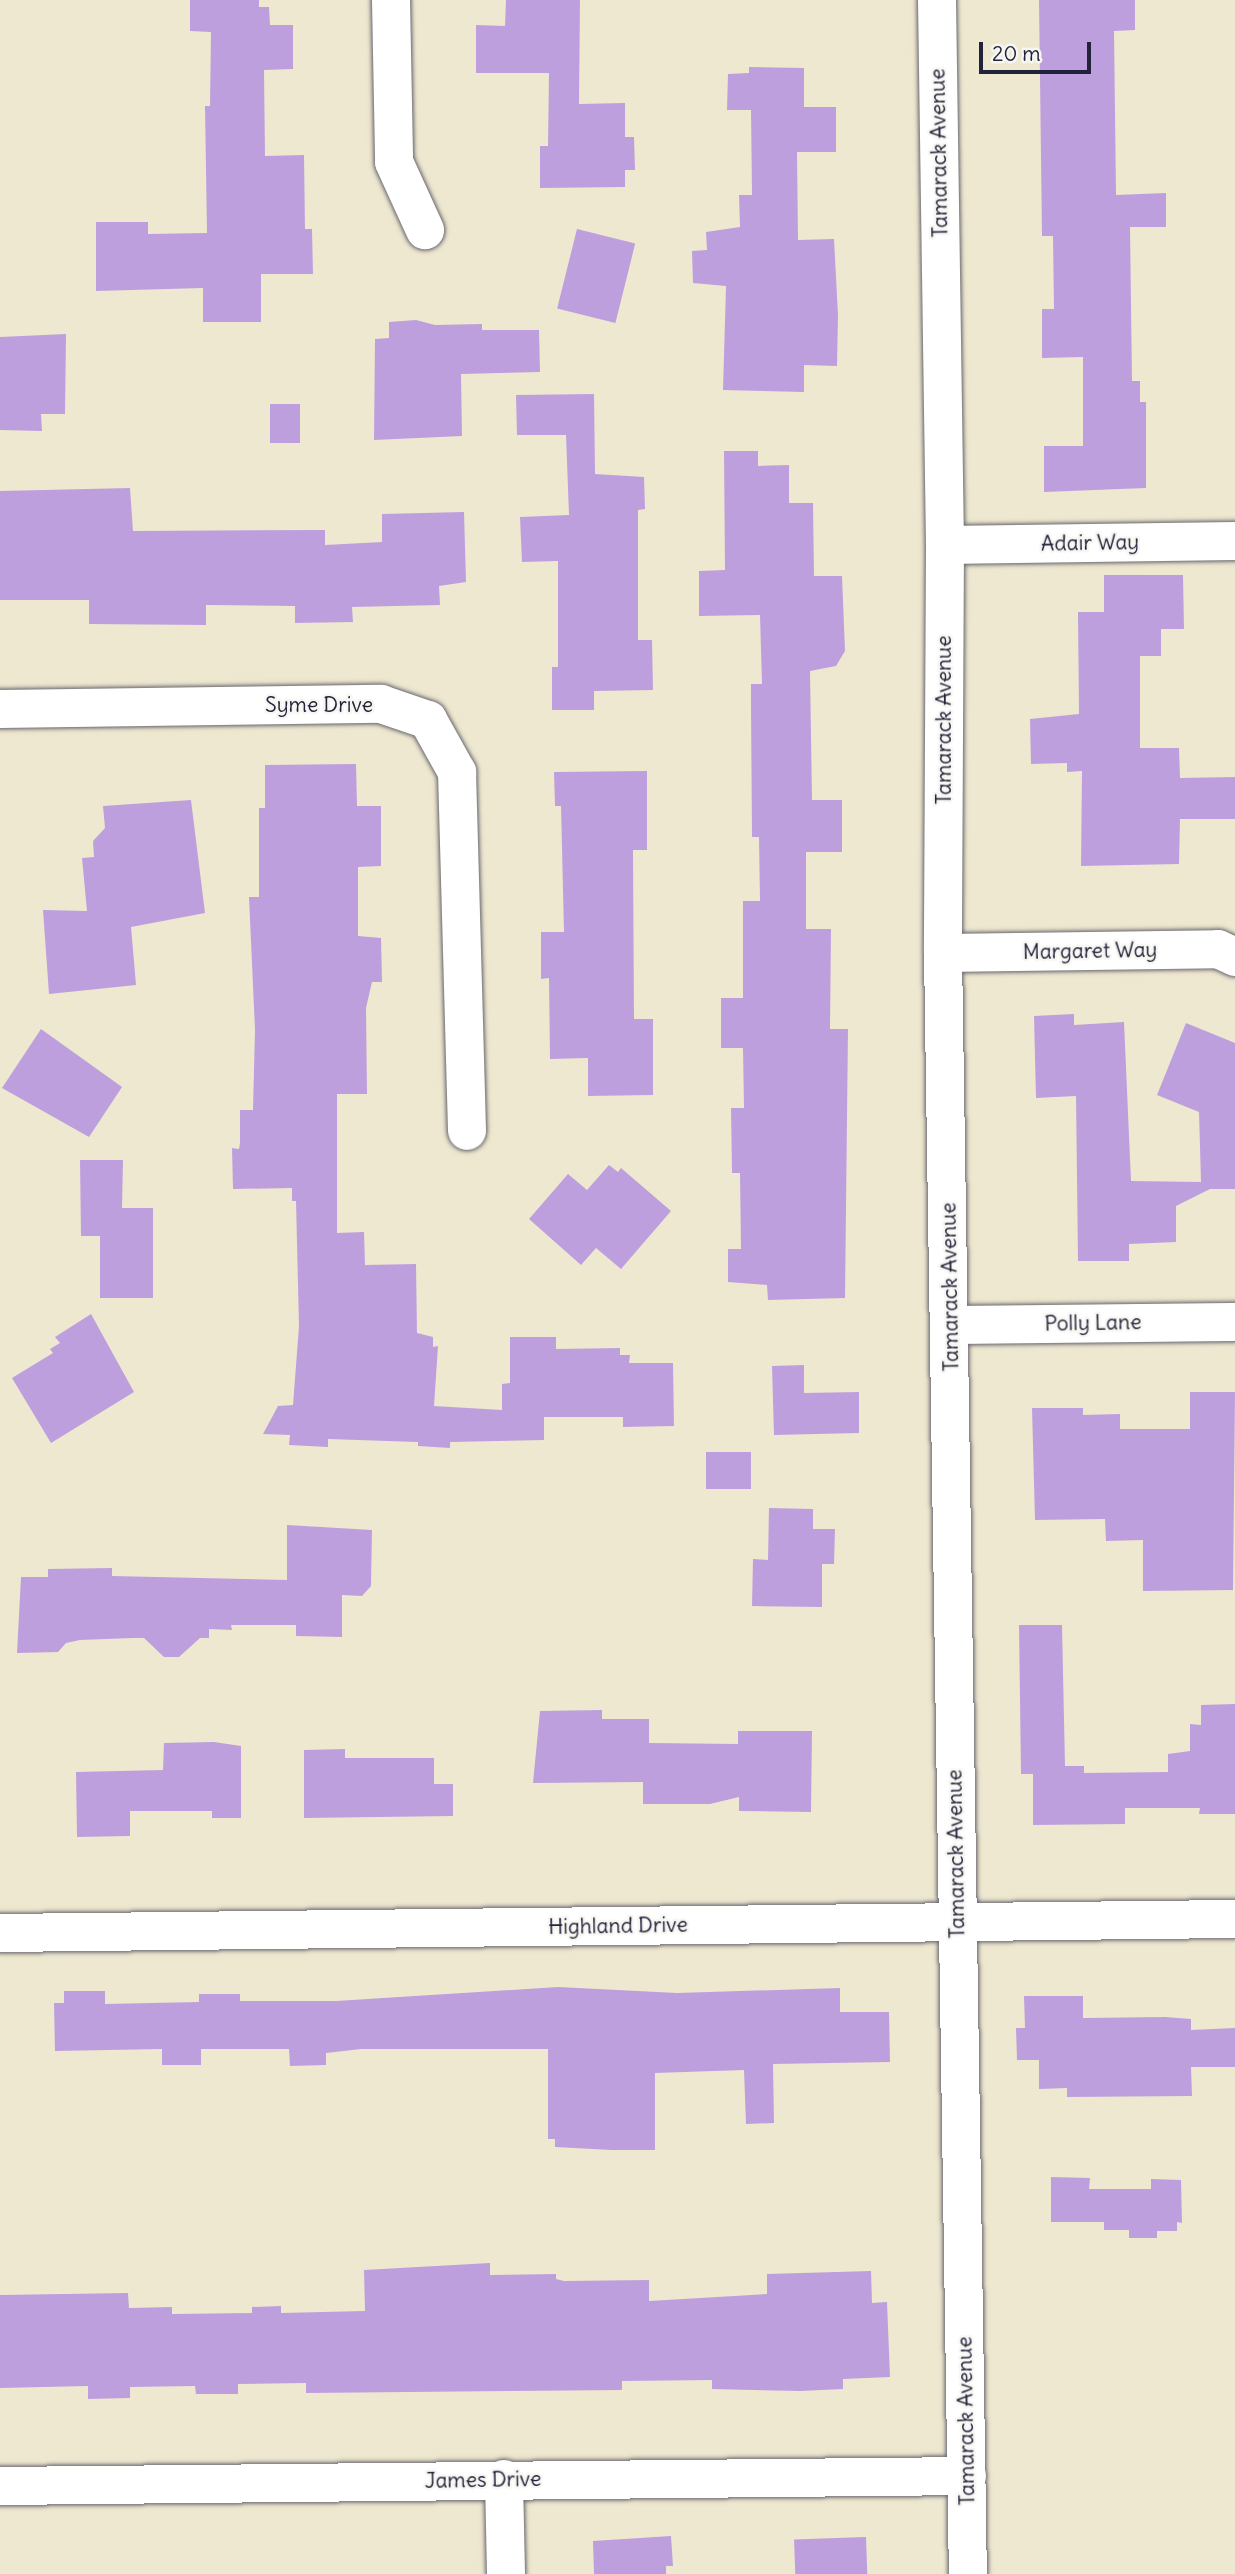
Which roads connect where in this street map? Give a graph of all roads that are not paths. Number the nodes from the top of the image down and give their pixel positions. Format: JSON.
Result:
{"nodes":[{"id":1,"x":391,"y":0,"type":"edge"},
{"id":2,"x":937,"y":0,"type":"edge"},
{"id":3,"x":425,"y":230,"type":"dead end"},
{"id":4,"x":1235,"y":541,"type":"edge"},
{"id":5,"x":945,"y":545,"type":"junction"},
{"id":6,"x":0,"y":709,"type":"edge"},
{"id":7,"x":943,"y":953,"type":"junction"},
{"id":8,"x":1235,"y":957,"type":"edge"},
{"id":9,"x":467,"y":1131,"type":"dead end"},
{"id":10,"x":1235,"y":1322,"type":"edge"},
{"id":11,"x":951,"y":1325,"type":"junction"},
{"id":12,"x":1235,"y":1919,"type":"edge"},
{"id":13,"x":957,"y":1922,"type":"junction"},
{"id":14,"x":0,"y":1933,"type":"edge"},
{"id":15,"x":967,"y":2476,"type":"junction"},
{"id":16,"x":504,"y":2479,"type":"junction"},
{"id":17,"x":0,"y":2486,"type":"edge"},
{"id":18,"x":506,"y":2574,"type":"edge"},
{"id":19,"x":968,"y":2574,"type":"edge"}],
"edges":[{"from":1,"to":3,"type":"street"},
{"from":2,"to":5,"type":"street","name":"Tamarack Avenue"},
{"from":4,"to":5,"type":"street","name":"Adair Way"},
{"from":5,"to":7,"type":"street","name":"Tamarack Avenue"},
{"from":6,"to":9,"type":"street","name":"Syme Drive"},
{"from":7,"to":8,"type":"street","name":"Margaret Way"},
{"from":7,"to":11,"type":"street","name":"Tamarack Avenue"},
{"from":10,"to":11,"type":"street","name":"Polly Lane"},
{"from":11,"to":13,"type":"street","name":"Tamarack Avenue"},
{"from":12,"to":13,"type":"street","name":"Highland Drive"},
{"from":13,"to":14,"type":"street","name":"Highland Drive"},
{"from":13,"to":15,"type":"street","name":"Tamarack Avenue"},
{"from":15,"to":16,"type":"street","name":"James Drive"},
{"from":15,"to":19,"type":"street","name":"Tamarack Avenue"},
{"from":16,"to":17,"type":"street","name":"James Drive"},
{"from":16,"to":18,"type":"street"}]}
